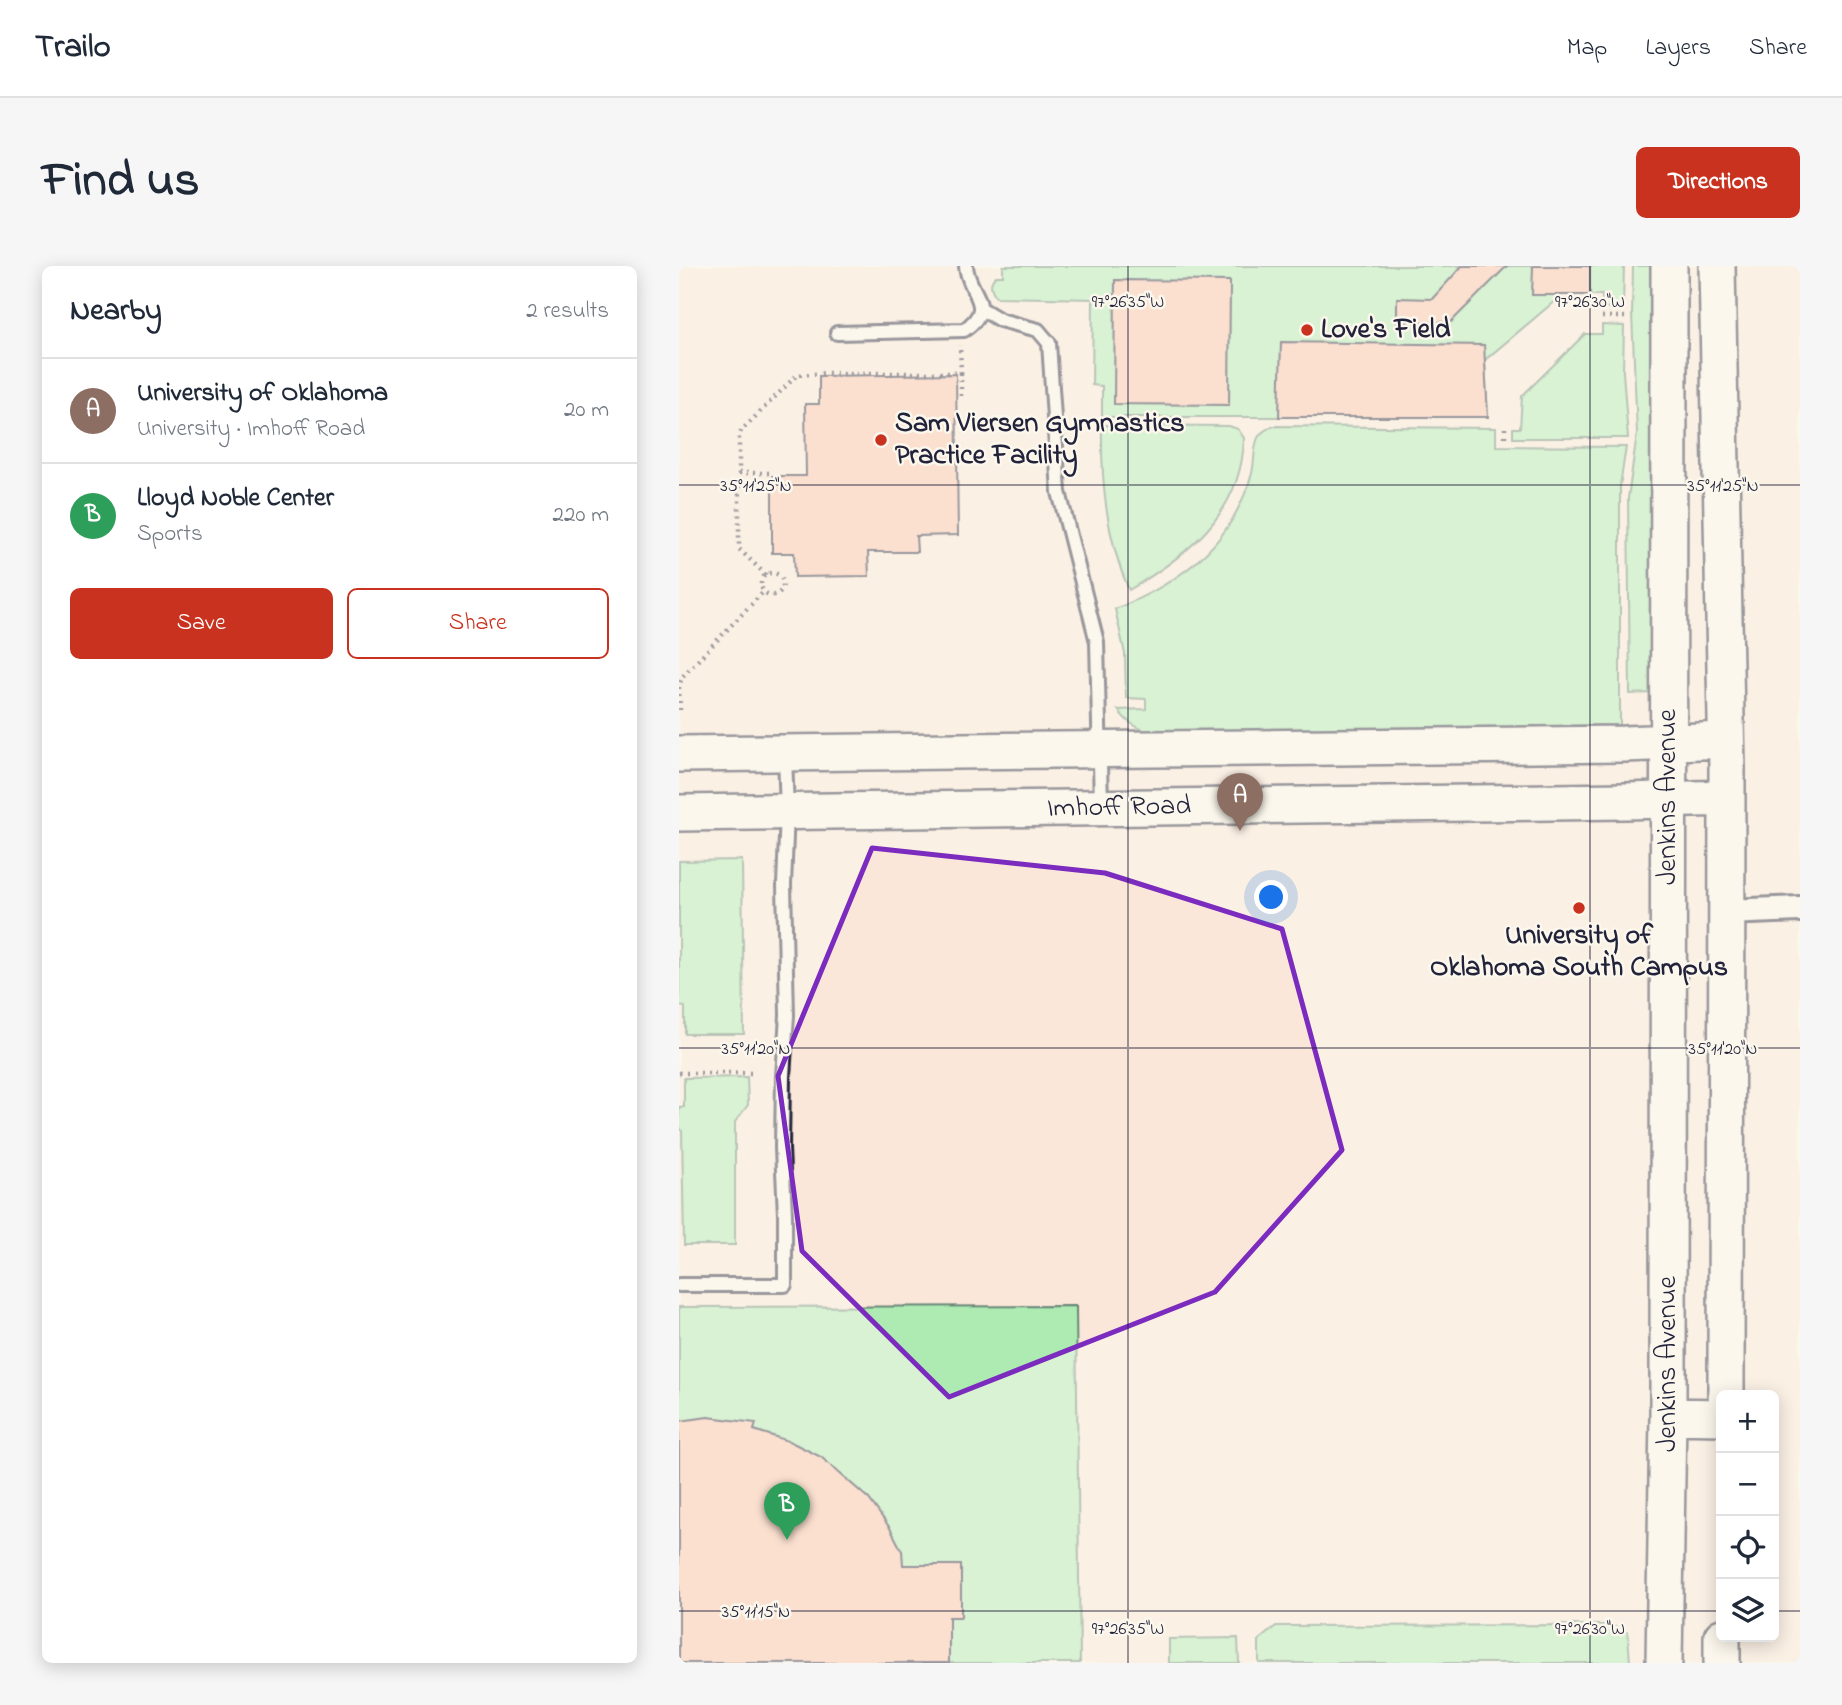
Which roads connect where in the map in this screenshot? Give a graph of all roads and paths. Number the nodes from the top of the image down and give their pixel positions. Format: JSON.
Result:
{"nodes":[{"id":1,"x":966,"y":266,"type":"edge"},
{"id":2,"x":1669,"y":266,"type":"edge"},
{"id":3,"x":1717,"y":266,"type":"edge"},
{"id":4,"x":980,"y":308,"type":"junction"},
{"id":5,"x":1602,"y":317,"type":"dead end"},
{"id":6,"x":1627,"y":317,"type":"dead end"},
{"id":7,"x":959,"y":331,"type":"junction"},
{"id":8,"x":837,"y":333,"type":"dead end"},
{"id":9,"x":961,"y":373,"type":"junction"},
{"id":10,"x":961,"y":398,"type":"dead end"},
{"id":11,"x":1505,"y":428,"type":"dead end"},
{"id":12,"x":1505,"y":442,"type":"dead end"},
{"id":13,"x":739,"y":473,"type":"junction"},
{"id":14,"x":772,"y":473,"type":"dead end"},
{"id":15,"x":766,"y":575,"type":"junction"},
{"id":16,"x":764,"y":591,"type":"junction"},
{"id":17,"x":680,"y":710,"type":"edge"},
{"id":18,"x":1726,"y":740,"type":"junction"},
{"id":19,"x":1668,"y":741,"type":"junction"},
{"id":20,"x":1100,"y":749,"type":"junction"},
{"id":21,"x":679,"y":754,"type":"edge"},
{"id":22,"x":785,"y":754,"type":"junction"},
{"id":23,"x":1727,"y":798,"type":"junction"},
{"id":24,"x":1669,"y":800,"type":"junction"},
{"id":25,"x":1102,"y":808,"type":"junction"},
{"id":26,"x":787,"y":812,"type":"junction"},
{"id":27,"x":679,"y":813,"type":"edge"},
{"id":28,"x":1800,"y":909,"type":"edge"},
{"id":29,"x":1726,"y":912,"type":"junction"},
{"id":30,"x":679,"y":1073,"type":"edge"},
{"id":31,"x":754,"y":1073,"type":"dead end"},
{"id":32,"x":1668,"y":1208,"type":"junction"},
{"id":33,"x":1726,"y":1209,"type":"junction"},
{"id":34,"x":679,"y":1284,"type":"edge"},
{"id":35,"x":1726,"y":1390,"type":"edge"},
{"id":36,"x":1668,"y":1416,"type":"junction"},
{"id":37,"x":1716,"y":1417,"type":"edge"},
{"id":38,"x":1722,"y":1642,"type":"edge"},
{"id":39,"x":1664,"y":1663,"type":"edge"},
{"id":40,"x":1722,"y":1663,"type":"edge"}],
"edges":[{"from":1,"to":4,"type":"lane"},
{"from":2,"to":19,"type":"main road","name":"Jenkins Avenue"},
{"from":3,"to":18,"type":"main road","name":"Jenkins Avenue"},
{"from":4,"to":7,"type":"lane"},
{"from":4,"to":20,"type":"lane"},
{"from":5,"to":6,"type":"path"},
{"from":7,"to":8,"type":"lane"},
{"from":7,"to":9,"type":"path"},
{"from":9,"to":10,"type":"path"},
{"from":9,"to":13,"type":"path"},
{"from":11,"to":12,"type":"path"},
{"from":13,"to":14,"type":"path"},
{"from":13,"to":15,"type":"path"},
{"from":15,"to":16,"type":"path"},
{"from":15,"to":16,"type":"path"},
{"from":16,"to":17,"type":"path"},
{"from":18,"to":19,"type":"main road","name":"Imhoff Road"},
{"from":18,"to":23,"type":"main road","name":"Jenkins Avenue"},
{"from":19,"to":20,"type":"main road","name":"Imhoff Road"},
{"from":19,"to":24,"type":"main road","name":"Jenkins Avenue"},
{"from":20,"to":22,"type":"main road","name":"Imhoff Road"},
{"from":20,"to":25,"type":"lane"},
{"from":21,"to":22,"type":"main road","name":"Imhoff Road"},
{"from":22,"to":26,"type":"lane"},
{"from":23,"to":24,"type":"main road","name":"Imhoff Road"},
{"from":23,"to":29,"type":"main road","name":"Jenkins Avenue"},
{"from":24,"to":25,"type":"main road","name":"Imhoff Road"},
{"from":24,"to":32,"type":"main road","name":"Jenkins Avenue"},
{"from":25,"to":26,"type":"main road","name":"Imhoff Road"},
{"from":26,"to":27,"type":"main road","name":"Imhoff Road"},
{"from":26,"to":34,"type":"lane"},
{"from":28,"to":29,"type":"street"},
{"from":29,"to":33,"type":"main road","name":"Jenkins Avenue"},
{"from":30,"to":31,"type":"path"},
{"from":32,"to":33,"type":"main road"},
{"from":32,"to":36,"type":"main road","name":"Jenkins Avenue"},
{"from":33,"to":35,"type":"main road","name":"Jenkins Avenue"},
{"from":36,"to":37,"type":"main road"},
{"from":36,"to":39,"type":"main road","name":"Jenkins Avenue"},
{"from":38,"to":40,"type":"main road"}]}
